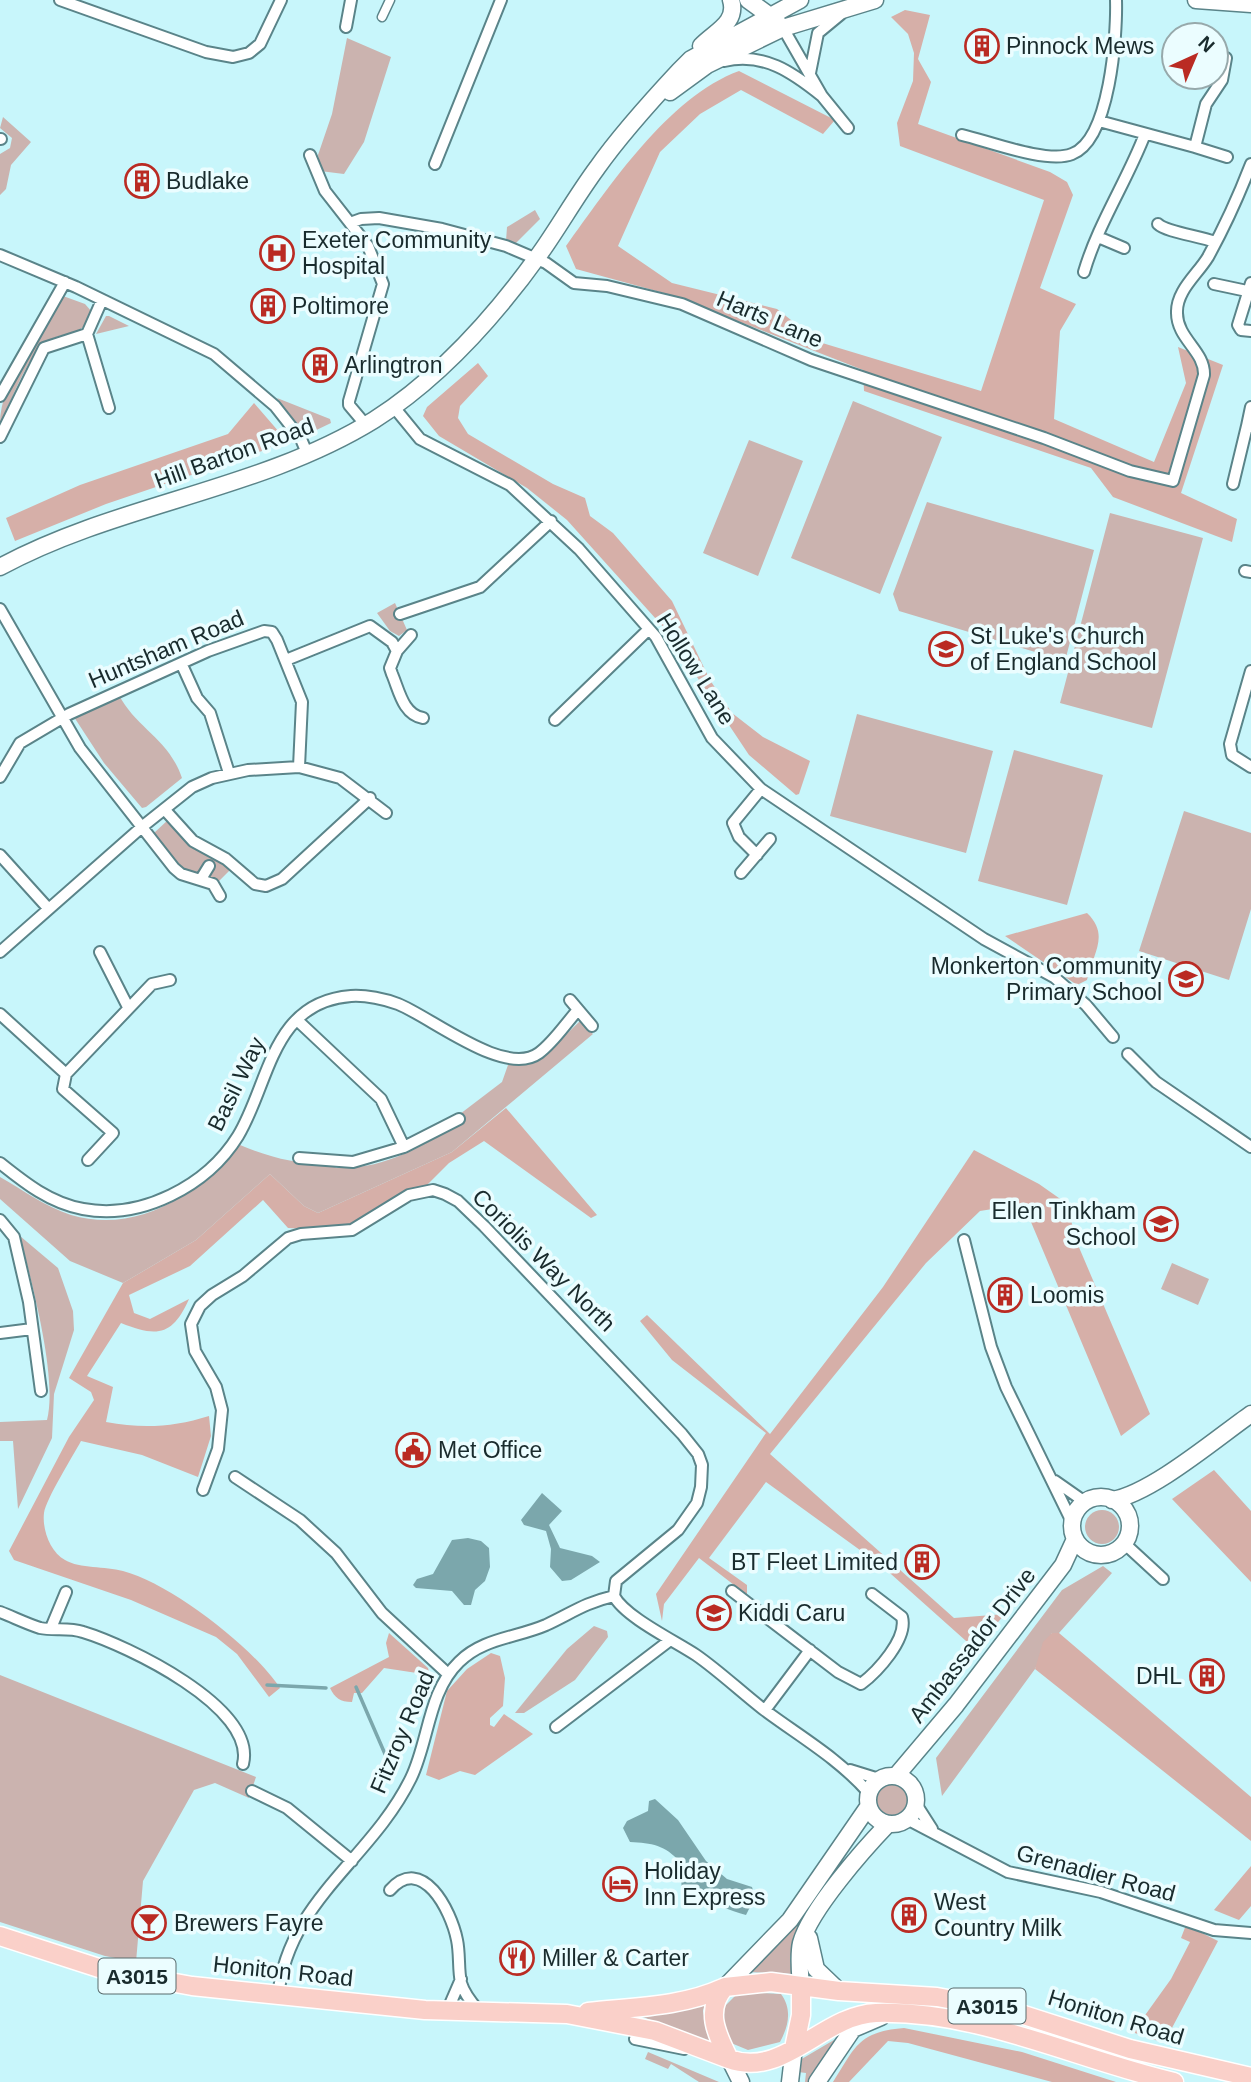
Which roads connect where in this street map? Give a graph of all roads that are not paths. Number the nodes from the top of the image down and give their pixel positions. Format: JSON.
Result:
{"nodes":[{"id":1,"x":60,"y":0,"type":"edge"},
{"id":2,"x":281,"y":0,"type":"edge"},
{"id":3,"x":351,"y":0,"type":"edge"},
{"id":4,"x":390,"y":0,"type":"edge"},
{"id":5,"x":501,"y":0,"type":"edge"},
{"id":6,"x":731,"y":0,"type":"edge"},
{"id":7,"x":748,"y":0,"type":"edge"},
{"id":8,"x":800,"y":0,"type":"edge"},
{"id":9,"x":875,"y":0,"type":"edge"},
{"id":10,"x":1116,"y":0,"type":"edge"},
{"id":11,"x":1196,"y":0,"type":"edge"},
{"id":12,"x":1251,"y":4,"type":"edge"},
{"id":13,"x":776,"y":8,"type":"edge"},
{"id":14,"x":848,"y":9,"type":"junction"},
{"id":15,"x":382,"y":17,"type":"dead end"},
{"id":16,"x":346,"y":27,"type":"dead end"},
{"id":17,"x":783,"y":28,"type":"junction"},
{"id":18,"x":691,"y":59,"type":"junction"},
{"id":19,"x":707,"y":65,"type":"junction"},
{"id":20,"x":810,"y":73,"type":"junction"},
{"id":21,"x":1215,"y":91,"type":"edge"},
{"id":22,"x":822,"y":96,"type":"junction"},
{"id":23,"x":643,"y":113,"type":"junction"},
{"id":24,"x":1098,"y":121,"type":"junction"},
{"id":25,"x":848,"y":128,"type":"dead end"},
{"id":26,"x":1145,"y":134,"type":"junction"},
{"id":27,"x":962,"y":135,"type":"dead end"},
{"id":28,"x":1195,"y":147,"type":"junction"},
{"id":29,"x":310,"y":155,"type":"dead end"},
{"id":30,"x":1227,"y":157,"type":"dead end"},
{"id":31,"x":435,"y":164,"type":"dead end"},
{"id":32,"x":1251,"y":164,"type":"edge"},
{"id":33,"x":350,"y":223,"type":"junction"},
{"id":34,"x":1158,"y":224,"type":"dead end"},
{"id":35,"x":1098,"y":237,"type":"junction"},
{"id":36,"x":1215,"y":242,"type":"junction"},
{"id":37,"x":1124,"y":248,"type":"dead end"},
{"id":38,"x":0,"y":255,"type":"edge"},
{"id":39,"x":536,"y":259,"type":"junction"},
{"id":40,"x":1084,"y":272,"type":"dead end"},
{"id":41,"x":65,"y":282,"type":"junction"},
{"id":42,"x":1214,"y":284,"type":"dead end"},
{"id":43,"x":1249,"y":287,"type":"edge"},
{"id":44,"x":102,"y":300,"type":"junction"},
{"id":45,"x":1251,"y":331,"type":"edge"},
{"id":46,"x":87,"y":334,"type":"junction"},
{"id":47,"x":0,"y":396,"type":"edge"},
{"id":48,"x":393,"y":406,"type":"junction"},
{"id":49,"x":1251,"y":407,"type":"edge"},
{"id":50,"x":109,"y":408,"type":"dead end"},
{"id":51,"x":365,"y":424,"type":"junction"},
{"id":52,"x":1249,"y":427,"type":"edge"},
{"id":53,"x":0,"y":437,"type":"edge"},
{"id":54,"x":307,"y":453,"type":"junction"},
{"id":55,"x":1233,"y":484,"type":"dead end"},
{"id":56,"x":551,"y":521,"type":"junction"},
{"id":57,"x":0,"y":567,"type":"edge"},
{"id":58,"x":0,"y":609,"type":"edge"},
{"id":59,"x":400,"y":614,"type":"dead end"},
{"id":60,"x":649,"y":629,"type":"junction"},
{"id":61,"x":411,"y":635,"type":"dead end"},
{"id":62,"x":397,"y":651,"type":"junction"},
{"id":63,"x":286,"y":660,"type":"junction"},
{"id":64,"x":182,"y":665,"type":"junction"},
{"id":65,"x":1251,"y":671,"type":"edge"},
{"id":66,"x":63,"y":718,"type":"junction"},
{"id":67,"x":423,"y":718,"type":"dead end"},
{"id":68,"x":555,"y":720,"type":"dead end"},
{"id":69,"x":299,"y":767,"type":"junction"},
{"id":70,"x":1251,"y":767,"type":"edge"},
{"id":71,"x":229,"y":773,"type":"junction"},
{"id":72,"x":0,"y":777,"type":"edge"},
{"id":73,"x":761,"y":789,"type":"junction"},
{"id":74,"x":370,"y":798,"type":"junction"},
{"id":75,"x":165,"y":810,"type":"junction"},
{"id":76,"x":386,"y":813,"type":"dead end"},
{"id":77,"x":143,"y":826,"type":"junction"},
{"id":78,"x":770,"y":839,"type":"dead end"},
{"id":79,"x":0,"y":855,"type":"edge"},
{"id":80,"x":757,"y":855,"type":"junction"},
{"id":81,"x":209,"y":866,"type":"dead end"},
{"id":82,"x":741,"y":873,"type":"dead end"},
{"id":83,"x":201,"y":880,"type":"junction"},
{"id":84,"x":220,"y":897,"type":"dead end"},
{"id":85,"x":47,"y":907,"type":"junction"},
{"id":86,"x":0,"y":952,"type":"edge"},
{"id":87,"x":100,"y":952,"type":"dead end"},
{"id":88,"x":170,"y":980,"type":"dead end"},
{"id":89,"x":570,"y":1000,"type":"dead end"},
{"id":90,"x":128,"y":1007,"type":"junction"},
{"id":91,"x":578,"y":1010,"type":"junction"},
{"id":92,"x":0,"y":1014,"type":"edge"},
{"id":93,"x":298,"y":1020,"type":"junction"},
{"id":94,"x":592,"y":1026,"type":"dead end"},
{"id":95,"x":1113,"y":1037,"type":"dead end"},
{"id":96,"x":1128,"y":1054,"type":"dead end"},
{"id":97,"x":66,"y":1074,"type":"junction"},
{"id":98,"x":460,"y":1119,"type":"dead end"},
{"id":99,"x":404,"y":1147,"type":"junction"},
{"id":100,"x":1251,"y":1147,"type":"edge"},
{"id":101,"x":299,"y":1157,"type":"dead end"},
{"id":102,"x":88,"y":1160,"type":"dead end"},
{"id":103,"x":0,"y":1163,"type":"edge"},
{"id":104,"x":0,"y":1220,"type":"edge"},
{"id":105,"x":964,"y":1240,"type":"dead end"},
{"id":106,"x":32,"y":1329,"type":"junction"},
{"id":107,"x":0,"y":1333,"type":"edge"},
{"id":108,"x":41,"y":1391,"type":"dead end"},
{"id":109,"x":1251,"y":1414,"type":"edge"},
{"id":110,"x":235,"y":1477,"type":"dead end"},
{"id":111,"x":1053,"y":1479,"type":"junction"},
{"id":112,"x":1154,"y":1481,"type":"junction"},
{"id":113,"x":204,"y":1490,"type":"dead end"},
{"id":114,"x":1112,"y":1500,"type":"junction"},
{"id":115,"x":1085,"y":1502,"type":"junction"},
{"id":116,"x":1129,"y":1518,"type":"junction"},
{"id":117,"x":1072,"y":1522,"type":"junction"},
{"id":118,"x":1075,"y":1539,"type":"junction"},
{"id":119,"x":1125,"y":1544,"type":"junction"},
{"id":120,"x":1090,"y":1553,"type":"junction"},
{"id":121,"x":1063,"y":1565,"type":"junction"},
{"id":122,"x":1163,"y":1579,"type":"dead end"},
{"id":123,"x":732,"y":1591,"type":"dead end"},
{"id":124,"x":66,"y":1592,"type":"dead end"},
{"id":125,"x":872,"y":1594,"type":"dead end"},
{"id":126,"x":614,"y":1596,"type":"junction"},
{"id":127,"x":0,"y":1612,"type":"edge"},
{"id":128,"x":51,"y":1628,"type":"junction"},
{"id":129,"x":669,"y":1641,"type":"junction"},
{"id":130,"x":810,"y":1650,"type":"junction"},
{"id":131,"x":447,"y":1674,"type":"junction"},
{"id":132,"x":765,"y":1710,"type":"junction"},
{"id":133,"x":556,"y":1727,"type":"dead end"},
{"id":134,"x":243,"y":1764,"type":"dead end"},
{"id":135,"x":848,"y":1769,"type":"junction"},
{"id":136,"x":903,"y":1780,"type":"junction"},
{"id":137,"x":252,"y":1791,"type":"dead end"},
{"id":138,"x":872,"y":1793,"type":"junction"},
{"id":139,"x":916,"y":1804,"type":"junction"},
{"id":140,"x":907,"y":1819,"type":"junction"},
{"id":141,"x":888,"y":1824,"type":"junction"},
{"id":142,"x":937,"y":1834,"type":"junction"},
{"id":143,"x":352,"y":1861,"type":"junction"},
{"id":144,"x":390,"y":1890,"type":"dead end"},
{"id":145,"x":808,"y":1928,"type":"junction"},
{"id":146,"x":1251,"y":1933,"type":"edge"},
{"id":147,"x":0,"y":1936,"type":"edge"},
{"id":148,"x":461,"y":1979,"type":"junction"},
{"id":149,"x":801,"y":1986,"type":"junction"},
{"id":150,"x":724,"y":1987,"type":"junction"},
{"id":151,"x":839,"y":1991,"type":"junction"},
{"id":152,"x":278,"y":1997,"type":"junction"},
{"id":153,"x":448,"y":2009,"type":"junction"},
{"id":154,"x":478,"y":2010,"type":"junction"},
{"id":155,"x":901,"y":2012,"type":"junction"},
{"id":156,"x":567,"y":2014,"type":"junction"},
{"id":157,"x":635,"y":2039,"type":"dead end"},
{"id":158,"x":794,"y":2048,"type":"junction"},
{"id":159,"x":711,"y":2053,"type":"junction"},
{"id":160,"x":729,"y":2059,"type":"junction"},
{"id":161,"x":1251,"y":2077,"type":"edge"},
{"id":162,"x":741,"y":2082,"type":"edge"},
{"id":163,"x":790,"y":2082,"type":"edge"},
{"id":164,"x":817,"y":2082,"type":"edge"},
{"id":165,"x":1174,"y":2082,"type":"edge"}],
"edges":[{"from":1,"to":2,"type":"street"},
{"from":3,"to":16,"type":"street"},
{"from":4,"to":15,"type":"street"},
{"from":5,"to":31,"type":"street"},
{"from":6,"to":18,"type":"main road"},
{"from":7,"to":13,"type":"main road"},
{"from":8,"to":13,"type":"main road","name":"Hill Barton Road"},
{"from":9,"to":14,"type":"main road","name":"Hill Barton Road"},
{"from":10,"to":24,"type":"street"},
{"from":11,"to":12,"type":"main road"},
{"from":13,"to":17,"type":"main road"},
{"from":13,"to":18,"type":"main road","name":"Hill Barton Road"},
{"from":14,"to":17,"type":"main road","name":"Hill Barton Road"},
{"from":14,"to":20,"type":"street"},
{"from":17,"to":19,"type":"main road","name":"Hill Barton Road"},
{"from":17,"to":20,"type":"street"},
{"from":18,"to":23,"type":"main road","name":"Hill Barton Road"},
{"from":19,"to":22,"type":"street"},
{"from":19,"to":23,"type":"main road","name":"Hill Barton Road"},
{"from":20,"to":22,"type":"street"},
{"from":21,"to":28,"type":"street"},
{"from":22,"to":25,"type":"street"},
{"from":23,"to":39,"type":"main road","name":"Hill Barton Road"},
{"from":24,"to":26,"type":"street"},
{"from":24,"to":27,"type":"street"},
{"from":26,"to":28,"type":"street"},
{"from":26,"to":35,"type":"street"},
{"from":28,"to":30,"type":"street"},
{"from":29,"to":33,"type":"street"},
{"from":32,"to":36,"type":"street"},
{"from":33,"to":39,"type":"street","name":"Harts Lane"},
{"from":33,"to":51,"type":"street"},
{"from":34,"to":36,"type":"street"},
{"from":35,"to":37,"type":"street"},
{"from":35,"to":40,"type":"street"},
{"from":36,"to":39,"type":"street","name":"Harts Lane"},
{"from":38,"to":41,"type":"street"},
{"from":39,"to":48,"type":"main road","name":"Hill Barton Road"},
{"from":41,"to":44,"type":"street"},
{"from":41,"to":47,"type":"street"},
{"from":42,"to":43,"type":"street"},
{"from":43,"to":45,"type":"street"},
{"from":44,"to":46,"type":"street"},
{"from":44,"to":54,"type":"street"},
{"from":46,"to":50,"type":"street"},
{"from":46,"to":53,"type":"street"},
{"from":48,"to":51,"type":"main road","name":"Hill Barton Road"},
{"from":48,"to":56,"type":"street","name":"Hollow Lane"},
{"from":49,"to":52,"type":"street"},
{"from":51,"to":54,"type":"main road","name":"Hill Barton Road"},
{"from":52,"to":55,"type":"street"},
{"from":54,"to":57,"type":"main road","name":"Hill Barton Road"},
{"from":56,"to":59,"type":"street"},
{"from":56,"to":60,"type":"street","name":"Hollow Lane"},
{"from":58,"to":66,"type":"street"},
{"from":60,"to":68,"type":"street"},
{"from":60,"to":73,"type":"street","name":"Hollow Lane"},
{"from":61,"to":62,"type":"street"},
{"from":62,"to":63,"type":"street"},
{"from":62,"to":67,"type":"street"},
{"from":63,"to":64,"type":"street","name":"Huntsham Road"},
{"from":63,"to":69,"type":"street","name":"Huntsham Road"},
{"from":64,"to":66,"type":"street","name":"Huntsham Road"},
{"from":64,"to":71,"type":"street"},
{"from":65,"to":70,"type":"street"},
{"from":66,"to":72,"type":"street","name":"Huntsham Road"},
{"from":66,"to":77,"type":"street"},
{"from":69,"to":71,"type":"street"},
{"from":69,"to":74,"type":"street"},
{"from":71,"to":75,"type":"street"},
{"from":73,"to":80,"type":"street"},
{"from":73,"to":95,"type":"street","name":"Hollow Lane"},
{"from":74,"to":75,"type":"street"},
{"from":74,"to":76,"type":"street"},
{"from":75,"to":77,"type":"street"},
{"from":77,"to":83,"type":"street"},
{"from":77,"to":85,"type":"street"},
{"from":78,"to":80,"type":"street"},
{"from":79,"to":85,"type":"street"},
{"from":80,"to":82,"type":"street"},
{"from":81,"to":83,"type":"street"},
{"from":83,"to":84,"type":"street"},
{"from":85,"to":86,"type":"street"},
{"from":87,"to":90,"type":"street"},
{"from":88,"to":90,"type":"street"},
{"from":89,"to":91,"type":"street"},
{"from":90,"to":97,"type":"street"},
{"from":91,"to":93,"type":"street","name":"Basil Way"},
{"from":91,"to":94,"type":"street"},
{"from":92,"to":97,"type":"street"},
{"from":93,"to":99,"type":"street"},
{"from":93,"to":103,"type":"street","name":"Basil Way"},
{"from":96,"to":100,"type":"street"},
{"from":97,"to":102,"type":"street"},
{"from":98,"to":99,"type":"street"},
{"from":99,"to":101,"type":"street"},
{"from":104,"to":106,"type":"street"},
{"from":105,"to":111,"type":"street"},
{"from":106,"to":107,"type":"street"},
{"from":106,"to":108,"type":"street"},
{"from":109,"to":112,"type":"main road"},
{"from":110,"to":131,"type":"street"},
{"from":111,"to":115,"type":"street"},
{"from":111,"to":117,"type":"street"},
{"from":112,"to":114,"type":"main road"},
{"from":112,"to":116,"type":"main road"},
{"from":113,"to":126,"type":"street","name":"Coriolis Way North"},
{"from":114,"to":115,"type":"main road"},
{"from":114,"to":116,"type":"main road"},
{"from":115,"to":117,"type":"main road"},
{"from":116,"to":119,"type":"main road"},
{"from":117,"to":118,"type":"main road"},
{"from":118,"to":120,"type":"main road"},
{"from":118,"to":121,"type":"main road","name":"Ambassador Drive"},
{"from":119,"to":120,"type":"main road"},
{"from":119,"to":122,"type":"street"},
{"from":120,"to":121,"type":"main road","name":"Ambassador Drive"},
{"from":121,"to":136,"type":"main road","name":"Ambassador Drive"},
{"from":123,"to":130,"type":"street"},
{"from":124,"to":128,"type":"street"},
{"from":125,"to":130,"type":"street"},
{"from":126,"to":129,"type":"street"},
{"from":126,"to":131,"type":"street","name":"Fitzroy Road"},
{"from":127,"to":128,"type":"street"},
{"from":128,"to":134,"type":"street"},
{"from":129,"to":132,"type":"street"},
{"from":129,"to":133,"type":"street"},
{"from":130,"to":132,"type":"street"},
{"from":131,"to":143,"type":"street","name":"Fitzroy Road"},
{"from":132,"to":135,"type":"street"},
{"from":135,"to":138,"type":"street"},
{"from":135,"to":138,"type":"street"},
{"from":136,"to":138,"type":"main road"},
{"from":136,"to":139,"type":"main road"},
{"from":137,"to":143,"type":"street"},
{"from":138,"to":141,"type":"main road"},
{"from":138,"to":150,"type":"main road"},
{"from":139,"to":140,"type":"main road"},
{"from":139,"to":142,"type":"street","name":"Grenadier Road"},
{"from":140,"to":141,"type":"main road"},
{"from":140,"to":142,"type":"street","name":"Grenadier Road"},
{"from":141,"to":145,"type":"main road"},
{"from":142,"to":146,"type":"street","name":"Grenadier Road"},
{"from":143,"to":152,"type":"street","name":"Fitzroy Road"},
{"from":144,"to":148,"type":"street"},
{"from":145,"to":149,"type":"main road"},
{"from":145,"to":151,"type":"main road"},
{"from":147,"to":152,"type":"main road","name":"Honiton Road","number":"A3015"},
{"from":148,"to":153,"type":"street"},
{"from":148,"to":154,"type":"street"},
{"from":149,"to":150,"type":"main road"},
{"from":149,"to":151,"type":"main road","name":"Honiton Road","number":"A3015"},
{"from":149,"to":158,"type":"main road"},
{"from":150,"to":156,"type":"main road","name":"Honiton Road"},
{"from":150,"to":160,"type":"main road"},
{"from":151,"to":161,"type":"main road","name":"Honiton Road","number":"A3015"},
{"from":152,"to":153,"type":"main road","name":"Honiton Road"},
{"from":153,"to":154,"type":"main road","name":"Honiton Road"},
{"from":154,"to":156,"type":"main road","name":"Honiton Road"},
{"from":155,"to":158,"type":"main road","name":"Honiton Road","number":"A3015"},
{"from":155,"to":164,"type":"main road"},
{"from":155,"to":165,"type":"main road","name":"Honiton Road","number":"A3015"},
{"from":156,"to":159,"type":"main road","name":"Honiton Road"},
{"from":157,"to":159,"type":"street","name":"Honiton Road"},
{"from":158,"to":160,"type":"main road"},
{"from":158,"to":163,"type":"main road"},
{"from":159,"to":160,"type":"main road","name":"Honiton Road"},
{"from":160,"to":162,"type":"main road"}]}
